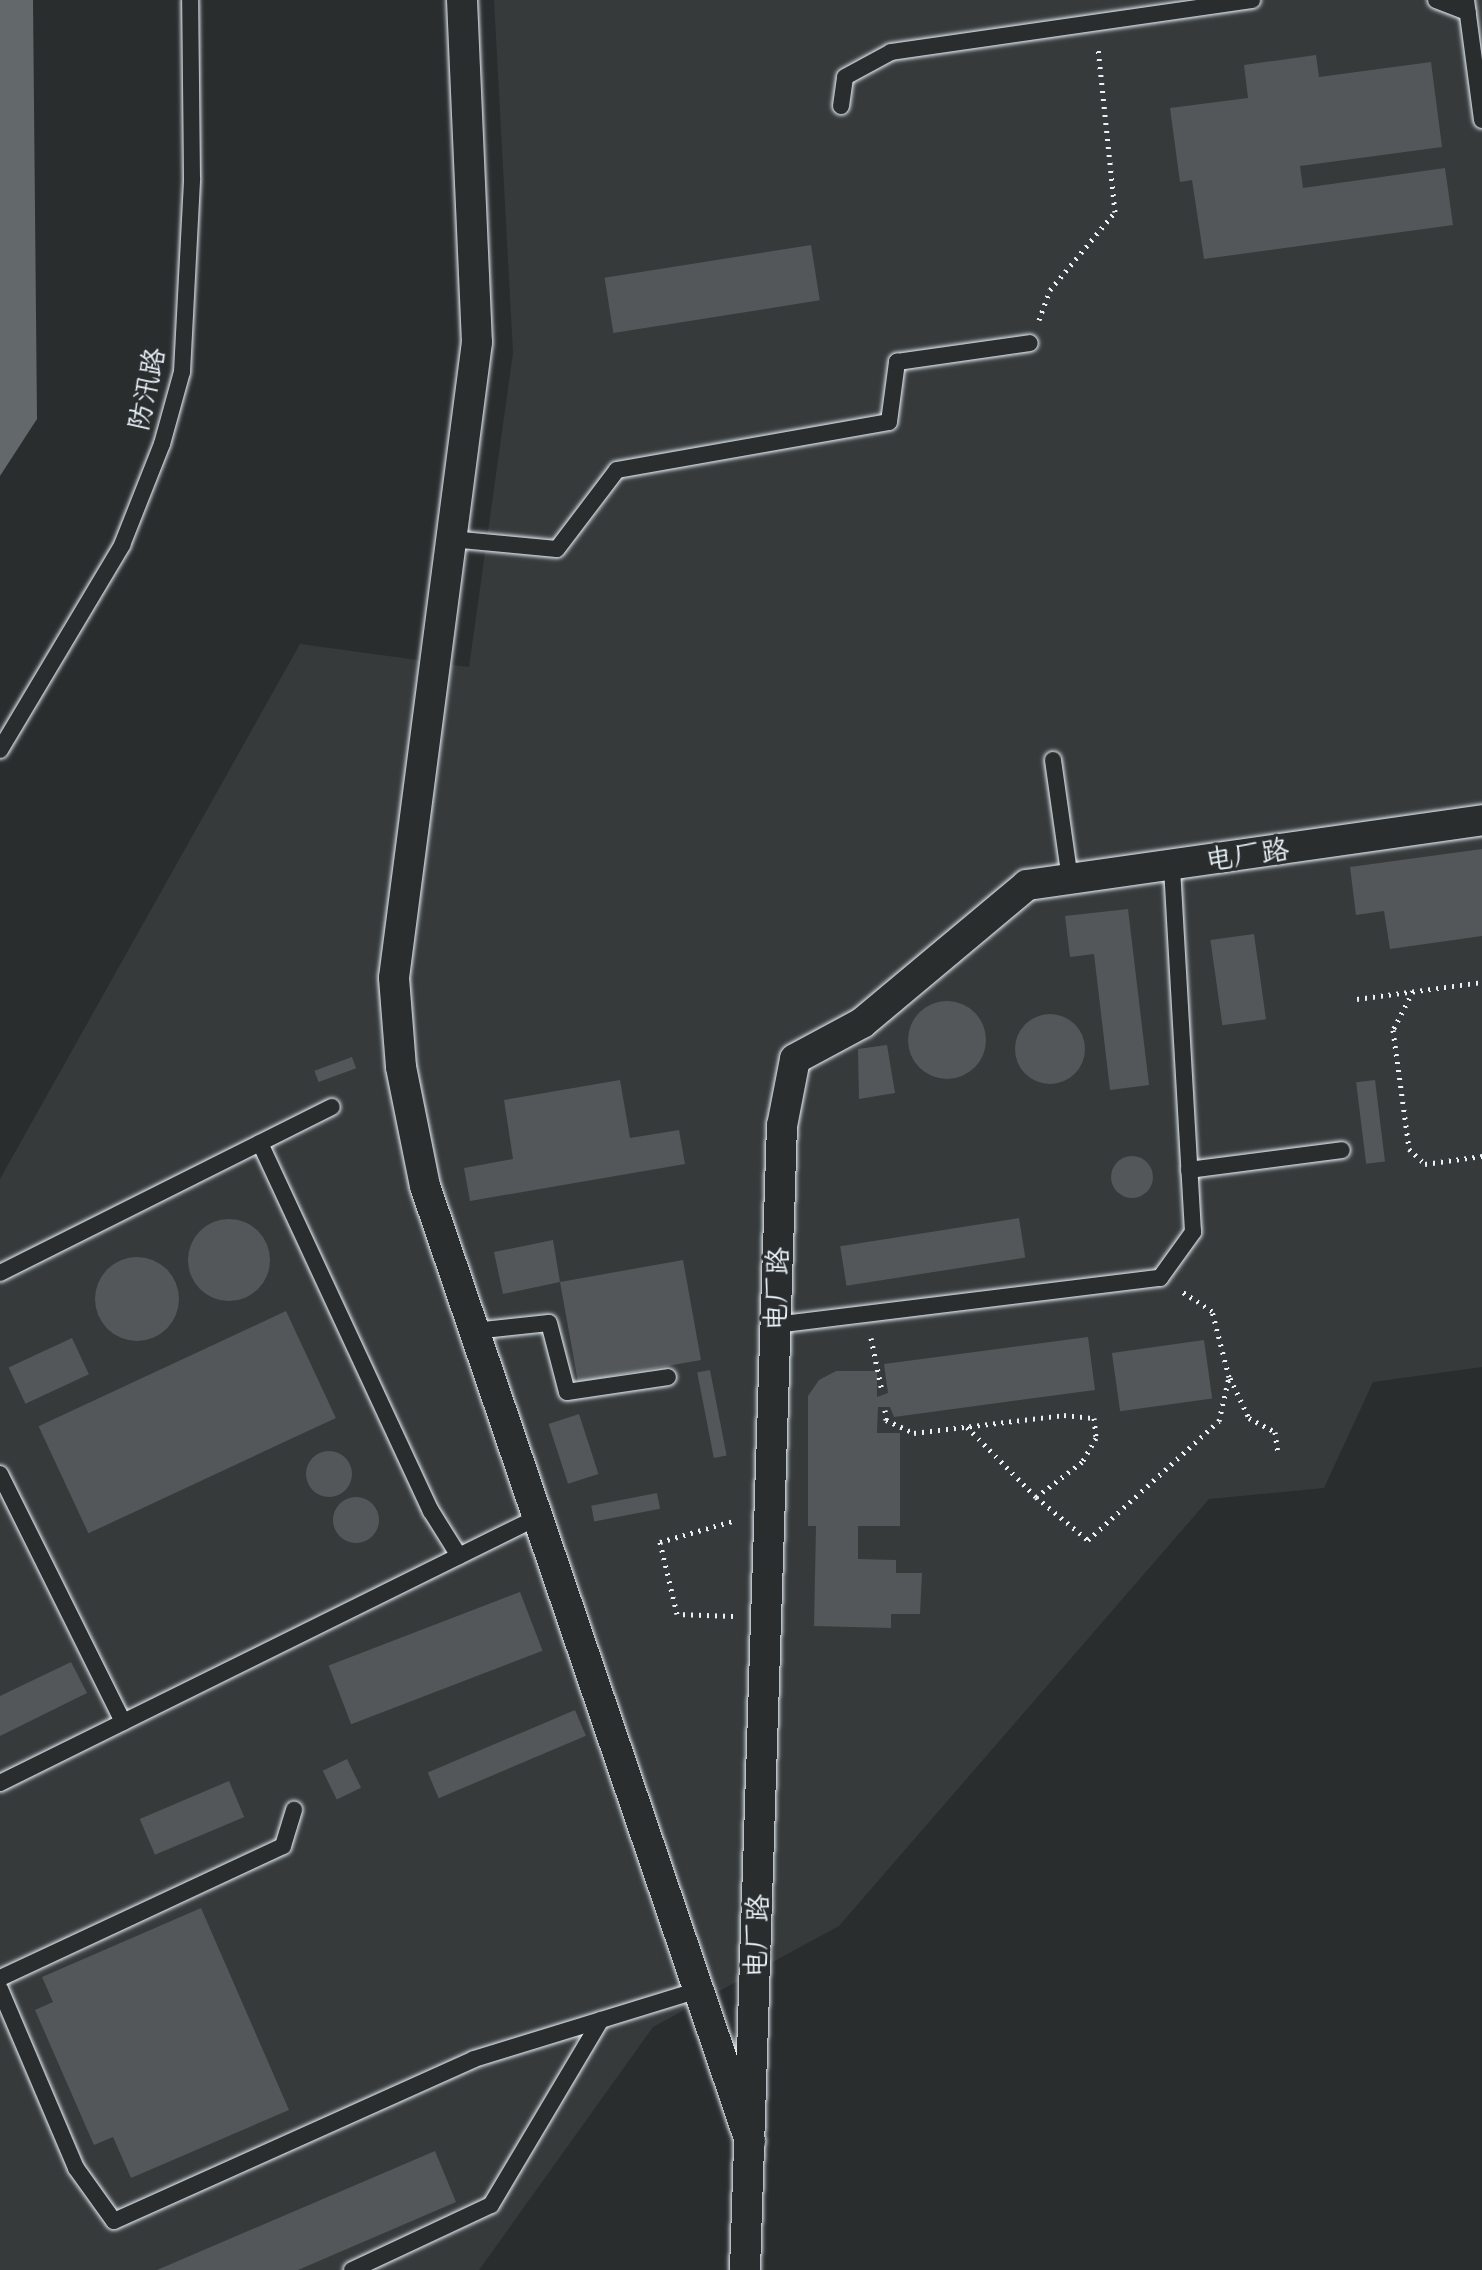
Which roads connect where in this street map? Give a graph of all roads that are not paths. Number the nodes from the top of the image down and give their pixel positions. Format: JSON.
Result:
{"nodes":[{"id":1,"x":190,"y":0,"type":"edge"},
{"id":2,"x":462,"y":0,"type":"edge"},
{"id":3,"x":1252,"y":0,"type":"edge"},
{"id":4,"x":1436,"y":0,"type":"edge"},
{"id":5,"x":1467,"y":6,"type":"edge"},
{"id":6,"x":1156,"y":7,"type":"edge"},
{"id":7,"x":841,"y":106,"type":"dead end"},
{"id":8,"x":1482,"y":120,"type":"edge"},
{"id":9,"x":1030,"y":343,"type":"road end"},
{"id":10,"x":451,"y":539,"type":"junction"},
{"id":11,"x":0,"y":750,"type":"edge"},
{"id":12,"x":1053,"y":760,"type":"dead end"},
{"id":13,"x":1482,"y":820,"type":"edge"},
{"id":14,"x":1172,"y":864,"type":"junction"},
{"id":15,"x":1070,"y":879,"type":"junction"},
{"id":16,"x":332,"y":1107,"type":"dead end"},
{"id":17,"x":260,"y":1143,"type":"junction"},
{"id":18,"x":1342,"y":1150,"type":"dead end"},
{"id":19,"x":1189,"y":1170,"type":"junction"},
{"id":20,"x":0,"y":1273,"type":"edge"},
{"id":21,"x":775,"y":1325,"type":"junction"},
{"id":22,"x":474,"y":1331,"type":"junction"},
{"id":23,"x":668,"y":1377,"type":"dead end"},
{"id":24,"x":0,"y":1474,"type":"edge"},
{"id":25,"x":538,"y":1517,"type":"junction"},
{"id":26,"x":459,"y":1556,"type":"junction"},
{"id":27,"x":123,"y":1722,"type":"junction"},
{"id":28,"x":0,"y":1783,"type":"edge"},
{"id":29,"x":294,"y":1810,"type":"dead end"},
{"id":30,"x":0,"y":1978,"type":"edge"},
{"id":31,"x":0,"y":1989,"type":"edge"},
{"id":32,"x":698,"y":1990,"type":"junction"},
{"id":33,"x":601,"y":2020,"type":"junction"},
{"id":34,"x":750,"y":2141,"type":"junction"},
{"id":35,"x":352,"y":2270,"type":"edge"},
{"id":36,"x":745,"y":2270,"type":"edge"}],
"edges":[{"from":1,"to":11,"type":"lane","name":"防汛路"},
{"from":2,"to":10,"type":"street"},
{"from":3,"to":6,"type":"lane"},
{"from":4,"to":5,"type":"lane"},
{"from":5,"to":8,"type":"lane"},
{"from":6,"to":7,"type":"lane"},
{"from":9,"to":10,"type":"lane"},
{"from":10,"to":22,"type":"street"},
{"from":12,"to":15,"type":"lane"},
{"from":13,"to":14,"type":"street","name":"电厂路"},
{"from":14,"to":15,"type":"street","name":"电厂路"},
{"from":14,"to":19,"type":"lane"},
{"from":15,"to":21,"type":"street","name":"电厂路"},
{"from":16,"to":17,"type":"lane"},
{"from":17,"to":20,"type":"lane"},
{"from":17,"to":26,"type":"lane"},
{"from":18,"to":19,"type":"lane"},
{"from":19,"to":21,"type":"lane"},
{"from":21,"to":34,"type":"street","name":"电厂路"},
{"from":22,"to":23,"type":"lane"},
{"from":22,"to":25,"type":"street"},
{"from":24,"to":27,"type":"lane"},
{"from":25,"to":26,"type":"lane"},
{"from":25,"to":32,"type":"street"},
{"from":26,"to":27,"type":"lane"},
{"from":27,"to":28,"type":"lane"},
{"from":29,"to":30,"type":"lane"},
{"from":31,"to":33,"type":"lane"},
{"from":32,"to":33,"type":"lane"},
{"from":32,"to":34,"type":"street"},
{"from":33,"to":35,"type":"lane"},
{"from":34,"to":36,"type":"street","name":"电厂路"}]}
